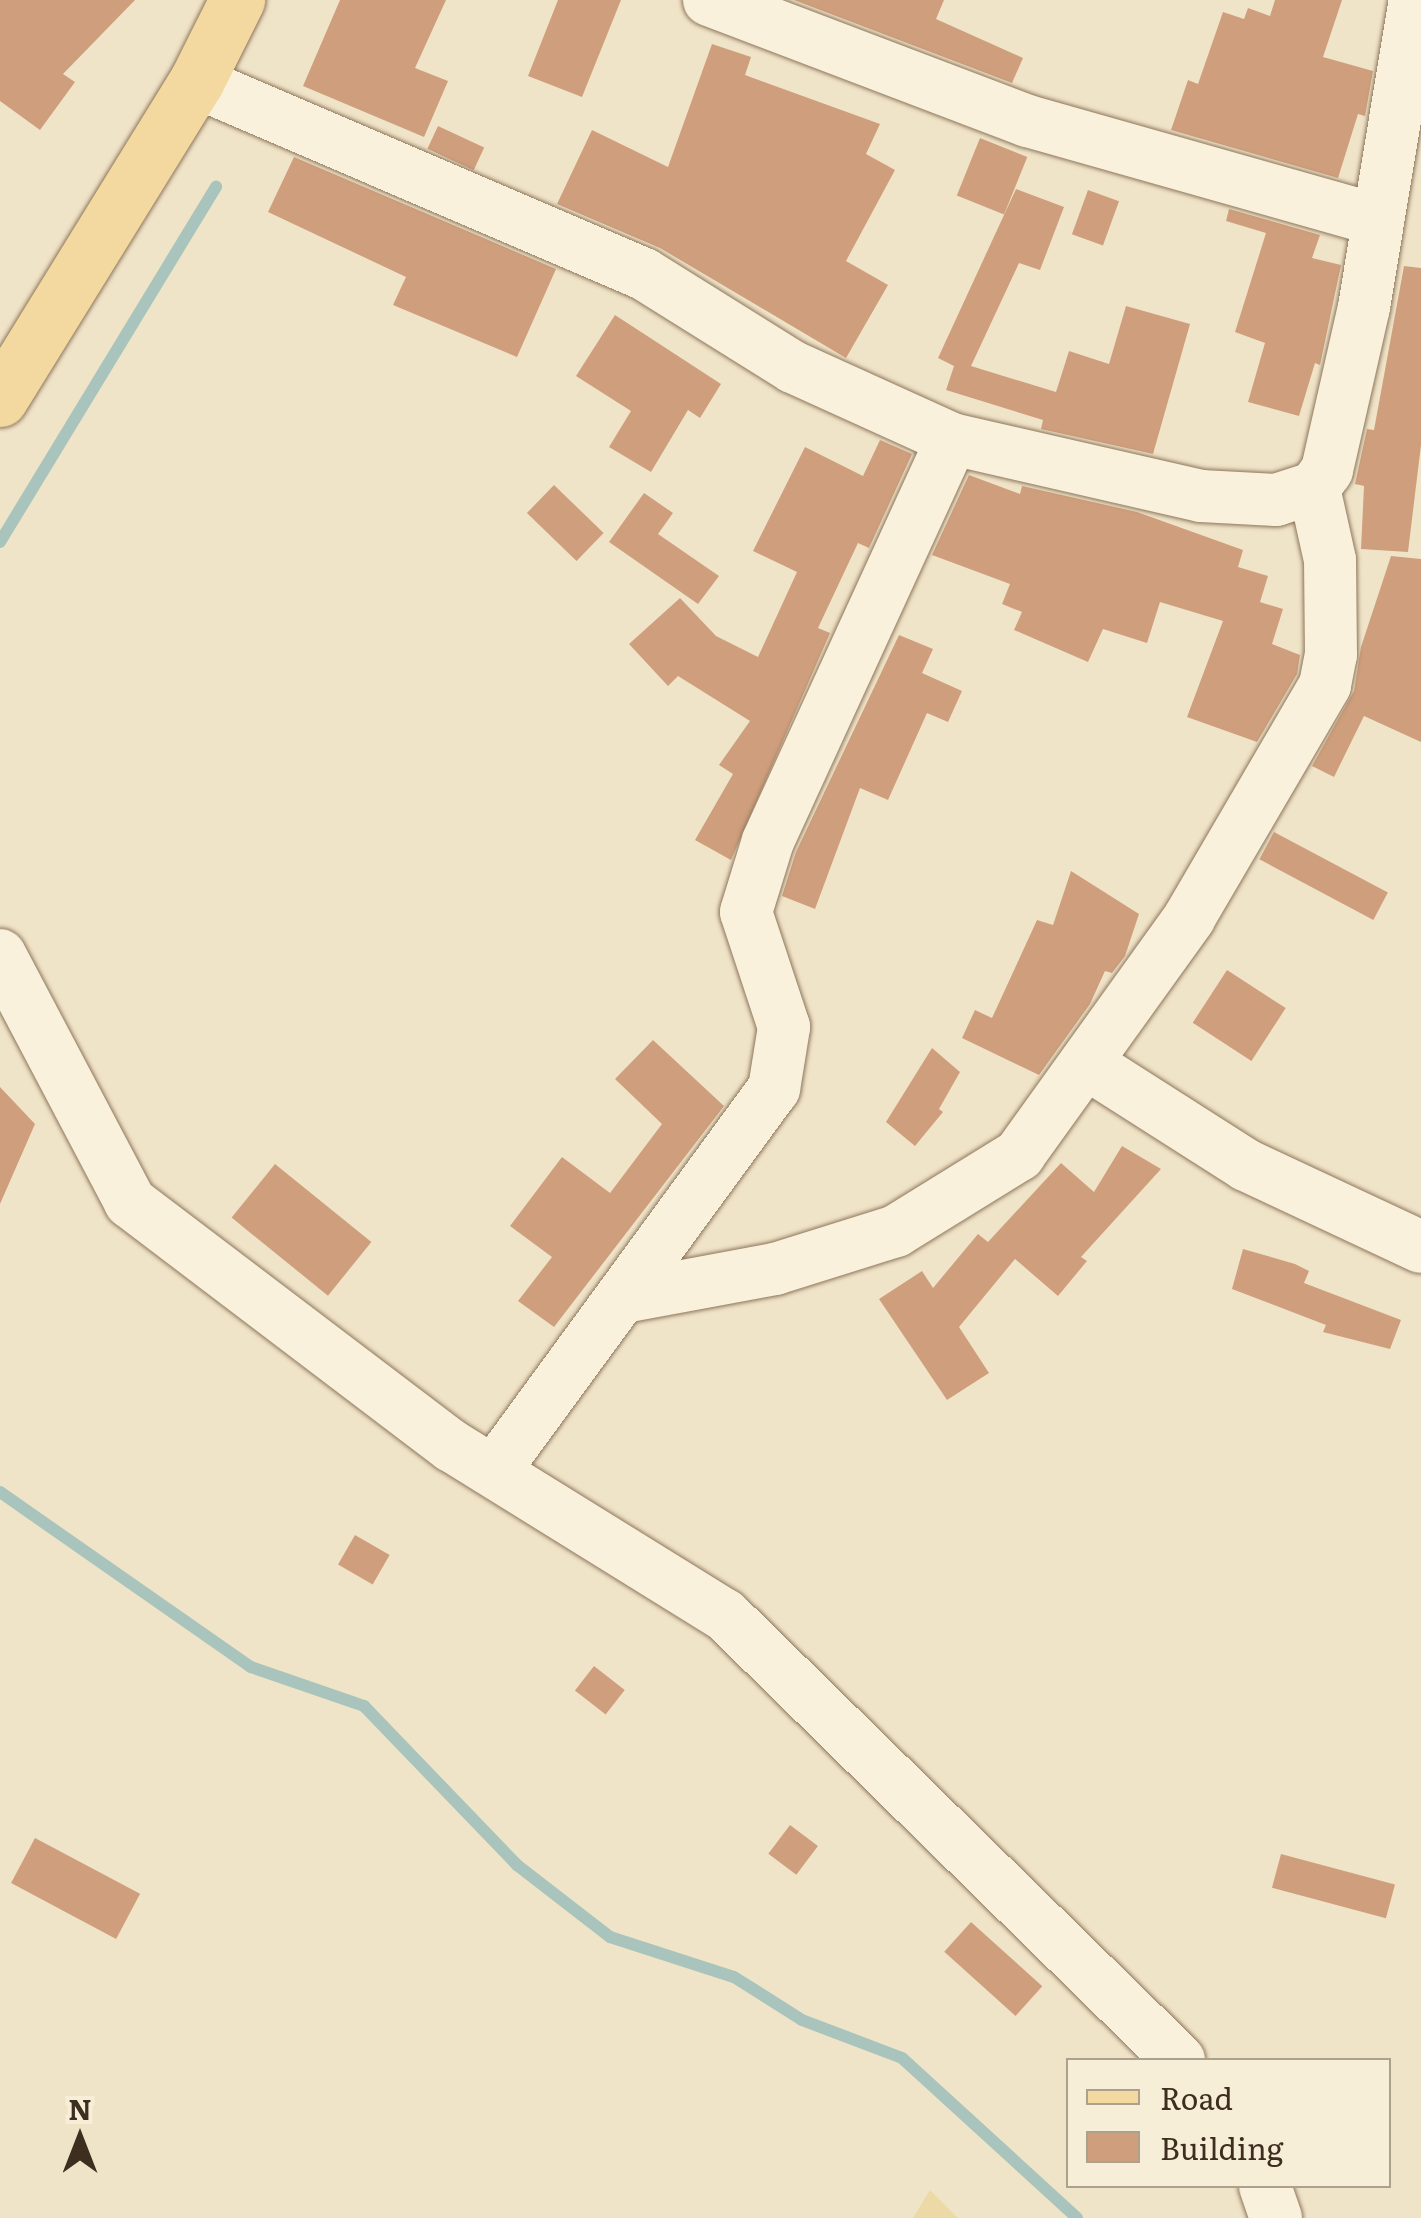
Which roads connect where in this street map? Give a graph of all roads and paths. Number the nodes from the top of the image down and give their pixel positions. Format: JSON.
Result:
{"nodes":[{"id":1,"x":238,"y":0,"type":"edge"},
{"id":2,"x":708,"y":0,"type":"edge"},
{"id":3,"x":1415,"y":0,"type":"edge"},
{"id":4,"x":196,"y":82,"type":"junction"},
{"id":5,"x":1377,"y":220,"type":"junction"},
{"id":6,"x":0,"y":398,"type":"edge"},
{"id":7,"x":952,"y":439,"type":"junction"},
{"id":8,"x":1314,"y":488,"type":"junction"},
{"id":9,"x":0,"y":955,"type":"edge"},
{"id":10,"x":1086,"y":1062,"type":"junction"},
{"id":11,"x":1421,"y":1247,"type":"edge"},
{"id":12,"x":624,"y":1297,"type":"junction"},
{"id":13,"x":494,"y":1471,"type":"junction"},
{"id":14,"x":1177,"y":2058,"type":"edge"},
{"id":15,"x":1265,"y":2188,"type":"edge"},
{"id":16,"x":1276,"y":2218,"type":"edge"}],
"edges":[{"from":1,"to":4,"type":"main road"},
{"from":2,"to":5,"type":"street"},
{"from":3,"to":5,"type":"street"},
{"from":4,"to":6,"type":"main road"},
{"from":4,"to":7,"type":"street"},
{"from":5,"to":8,"type":"street"},
{"from":7,"to":8,"type":"street"},
{"from":7,"to":12,"type":"street"},
{"from":8,"to":10,"type":"street"},
{"from":9,"to":13,"type":"street"},
{"from":10,"to":11,"type":"street"},
{"from":10,"to":12,"type":"street"},
{"from":12,"to":13,"type":"street"},
{"from":13,"to":14,"type":"street"},
{"from":15,"to":16,"type":"street"}]}
